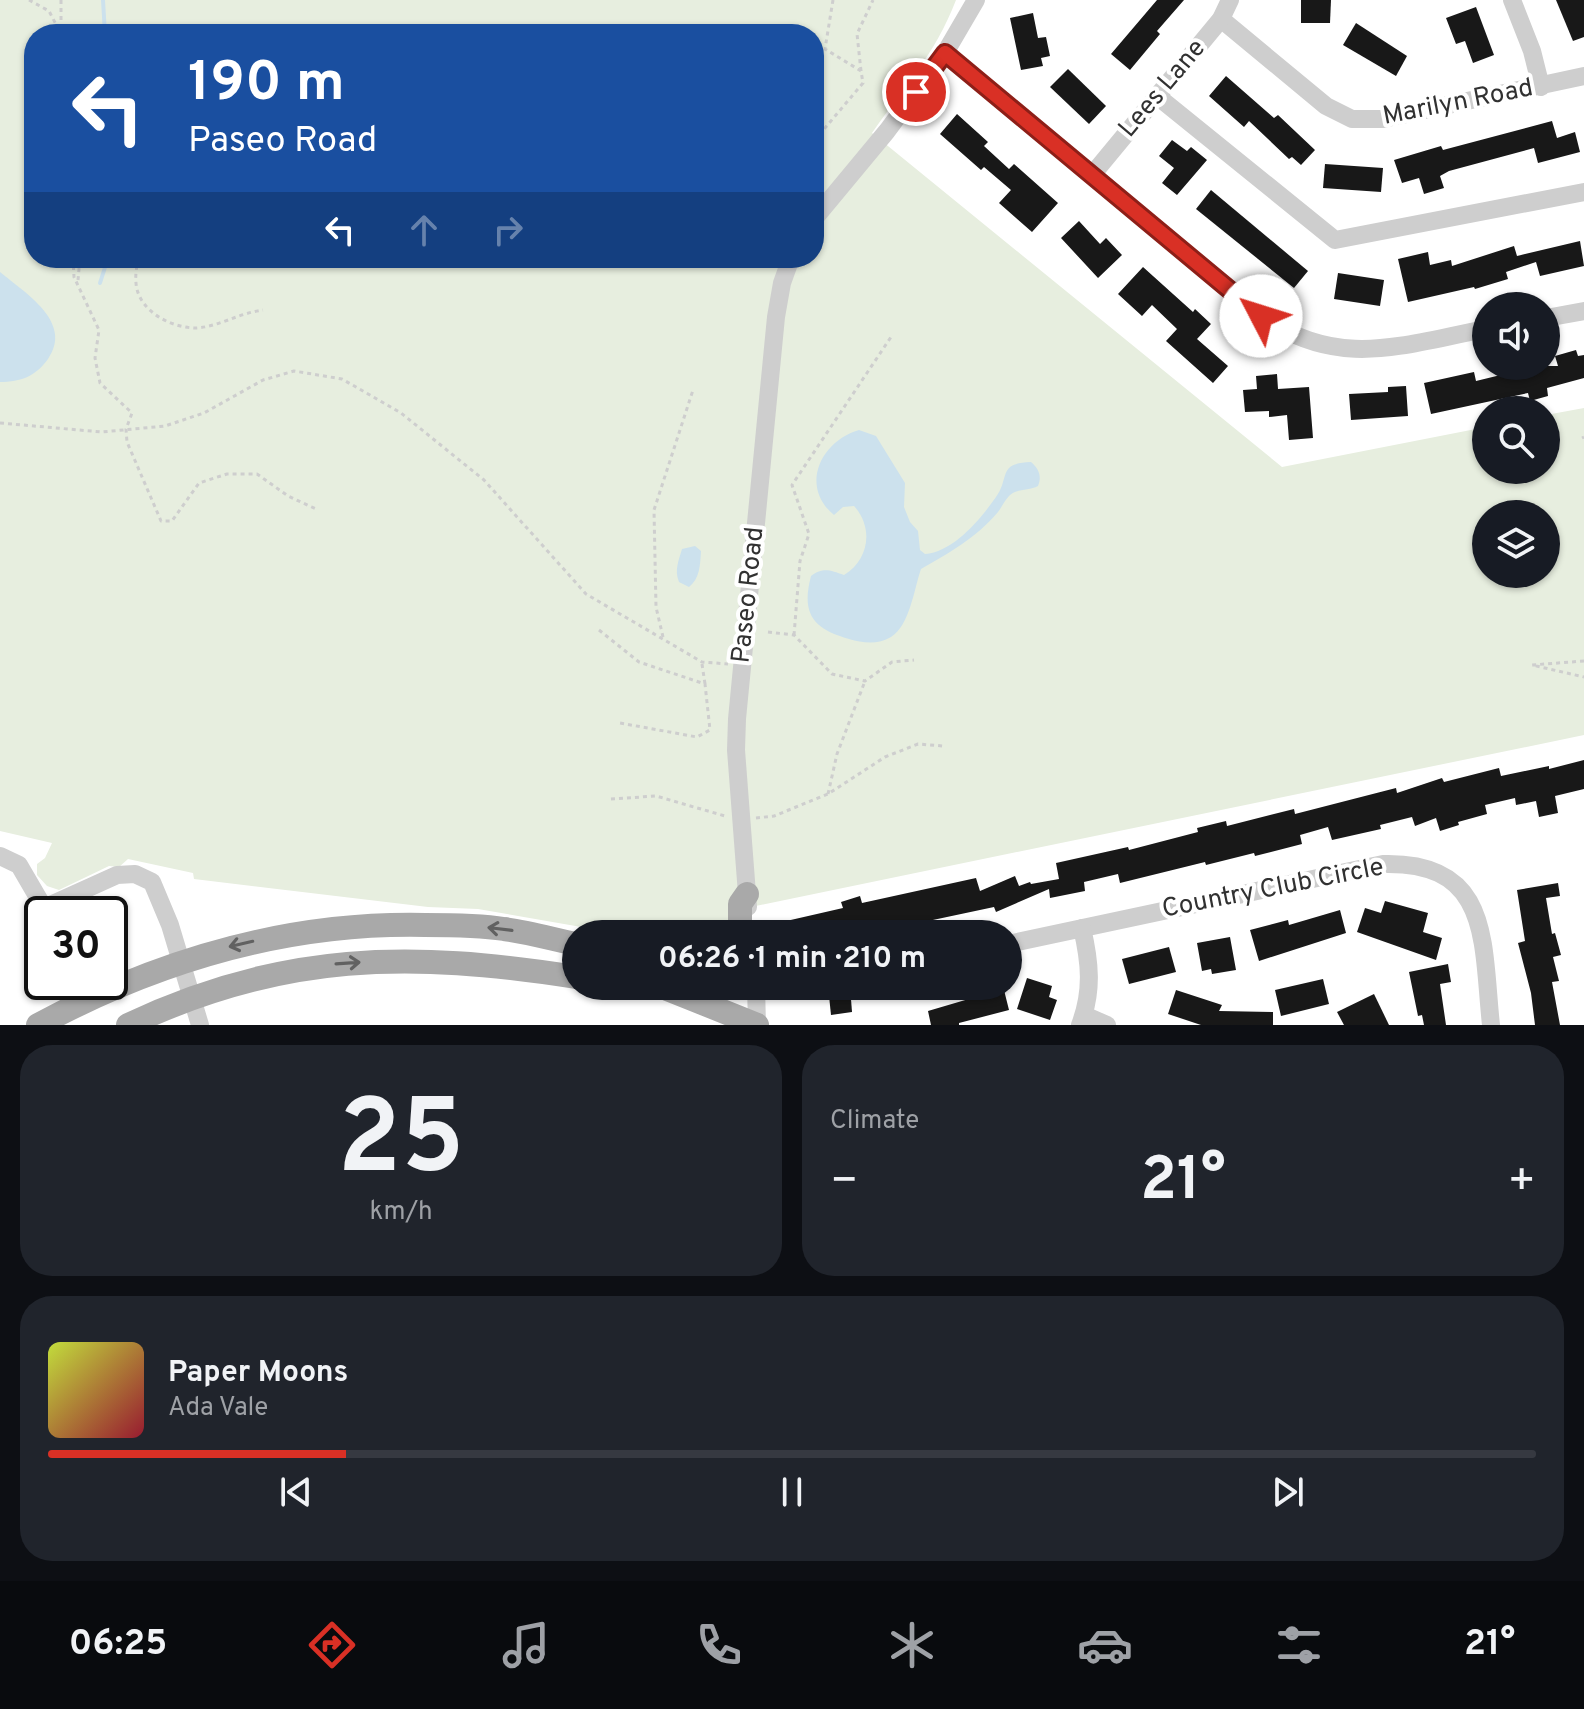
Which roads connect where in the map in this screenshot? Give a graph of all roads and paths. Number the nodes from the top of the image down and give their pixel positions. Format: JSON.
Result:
{"nodes":[{"id":1,"x":29,"y":0,"type":"edge"},
{"id":2,"x":61,"y":0,"type":"edge"},
{"id":3,"x":833,"y":0,"type":"edge"},
{"id":4,"x":873,"y":0,"type":"edge"},
{"id":5,"x":976,"y":0,"type":"edge"},
{"id":6,"x":1230,"y":0,"type":"edge"},
{"id":7,"x":1512,"y":0,"type":"edge"},
{"id":8,"x":1221,"y":19,"type":"junction"},
{"id":9,"x":56,"y":24,"type":"edge"},
{"id":10,"x":61,"y":24,"type":"edge"},
{"id":11,"x":945,"y":53,"type":"junction"},
{"id":12,"x":861,"y":71,"type":"junction"},
{"id":13,"x":1584,"y":76,"type":"edge"},
{"id":14,"x":1541,"y":87,"type":"junction"},
{"id":15,"x":1157,"y":96,"type":"junction"},
{"id":16,"x":824,"y":129,"type":"edge"},
{"id":17,"x":1092,"y":175,"type":"junction"},
{"id":18,"x":1584,"y":192,"type":"edge"},
{"id":19,"x":824,"y":207,"type":"edge"},
{"id":20,"x":74,"y":268,"type":"edge"},
{"id":21,"x":79,"y":268,"type":"edge"},
{"id":22,"x":137,"y":268,"type":"edge"},
{"id":23,"x":787,"y":268,"type":"edge"},
{"id":24,"x":78,"y":284,"type":"junction"},
{"id":25,"x":263,"y":310,"type":"dead end"},
{"id":26,"x":1584,"y":311,"type":"edge"},
{"id":27,"x":1560,"y":315,"type":"edge"},
{"id":28,"x":1472,"y":332,"type":"edge"},
{"id":29,"x":891,"y":337,"type":"dead end"},
{"id":30,"x":693,"y":390,"type":"dead end"},
{"id":31,"x":0,"y":423,"type":"edge"},
{"id":32,"x":126,"y":429,"type":"junction"},
{"id":33,"x":316,"y":509,"type":"dead end"},
{"id":34,"x":599,"y":630,"type":"dead end"},
{"id":35,"x":768,"y":632,"type":"dead end"},
{"id":36,"x":794,"y":635,"type":"junction"},
{"id":37,"x":663,"y":637,"type":"junction"},
{"id":38,"x":914,"y":660,"type":"dead end"},
{"id":39,"x":1584,"y":661,"type":"edge"},
{"id":40,"x":702,"y":662,"type":"junction"},
{"id":41,"x":741,"y":665,"type":"junction"},
{"id":42,"x":1584,"y":677,"type":"edge"},
{"id":43,"x":865,"y":681,"type":"junction"},
{"id":44,"x":705,"y":684,"type":"junction"},
{"id":45,"x":620,"y":723,"type":"dead end"},
{"id":46,"x":943,"y":746,"type":"dead end"},
{"id":47,"x":828,"y":794,"type":"junction"},
{"id":48,"x":611,"y":799,"type":"dead end"},
{"id":49,"x":743,"y":819,"type":"junction"},
{"id":50,"x":0,"y":856,"type":"edge"},
{"id":51,"x":747,"y":894,"type":"junction"},
{"id":52,"x":740,"y":920,"type":"edge"},
{"id":53,"x":750,"y":920,"type":"edge"},
{"id":54,"x":1082,"y":928,"type":"junction"},
{"id":55,"x":562,"y":941,"type":"edge"},
{"id":56,"x":1022,"y":941,"type":"edge"},
{"id":57,"x":181,"y":963,"type":"junction"},
{"id":58,"x":562,"y":975,"type":"edge"},
{"id":59,"x":191,"y":998,"type":"junction"},
{"id":60,"x":695,"y":1000,"type":"edge"},
{"id":61,"x":756,"y":1000,"type":"edge"},
{"id":62,"x":1082,"y":1020,"type":"edge"},
{"id":63,"x":38,"y":1025,"type":"edge"},
{"id":64,"x":128,"y":1025,"type":"edge"},
{"id":65,"x":200,"y":1025,"type":"edge"},
{"id":66,"x":757,"y":1025,"type":"edge"},
{"id":67,"x":1107,"y":1025,"type":"edge"},
{"id":68,"x":1491,"y":1025,"type":"edge"}],
"edges":[{"from":1,"to":9,"type":"path"},
{"from":2,"to":10,"type":"path"},
{"from":3,"to":12,"type":"path"},
{"from":4,"to":12,"type":"path"},
{"from":5,"to":11,"type":"street"},
{"from":6,"to":8,"type":"street","name":"Lees Lane"},
{"from":7,"to":14,"type":"street"},
{"from":8,"to":14,"type":"street","name":"Marilyn Road"},
{"from":8,"to":15,"type":"street","name":"Lees Lane"},
{"from":11,"to":17,"type":"street"},
{"from":11,"to":19,"type":"street"},
{"from":12,"to":16,"type":"path"},
{"from":13,"to":14,"type":"street","name":"Marilyn Road"},
{"from":15,"to":17,"type":"street","name":"Lees Lane"},
{"from":15,"to":18,"type":"street"},
{"from":17,"to":28,"type":"street"},
{"from":20,"to":24,"type":"path"},
{"from":21,"to":24,"type":"path"},
{"from":22,"to":25,"type":"path"},
{"from":23,"to":41,"type":"street","name":"Paseo Road"},
{"from":24,"to":32,"type":"path"},
{"from":26,"to":27,"type":"street"},
{"from":29,"to":36,"type":"path"},
{"from":30,"to":37,"type":"path"},
{"from":31,"to":32,"type":"path"},
{"from":32,"to":33,"type":"path"},
{"from":32,"to":37,"type":"path"},
{"from":34,"to":44,"type":"path"},
{"from":35,"to":36,"type":"path"},
{"from":36,"to":43,"type":"path"},
{"from":37,"to":40,"type":"path"},
{"from":38,"to":43,"type":"path"},
{"from":39,"to":42,"type":"path"},
{"from":40,"to":41,"type":"path"},
{"from":40,"to":44,"type":"path"},
{"from":41,"to":49,"type":"street","name":"Paseo Road"},
{"from":43,"to":47,"type":"path"},
{"from":44,"to":45,"type":"path"},
{"from":46,"to":47,"type":"path"},
{"from":47,"to":49,"type":"path"},
{"from":48,"to":49,"type":"path"},
{"from":49,"to":51,"type":"street","name":"Paseo Road"},
{"from":50,"to":57,"type":"street"},
{"from":51,"to":52,"type":"main road"},
{"from":51,"to":53,"type":"street","name":"Paseo Road"},
{"from":54,"to":56,"type":"street","name":"Country Club Circle"},
{"from":54,"to":62,"type":"street"},
{"from":54,"to":68,"type":"street","name":"Country Club Circle"},
{"from":55,"to":57,"type":"main road","one_way":true},
{"from":57,"to":59,"type":"street"},
{"from":57,"to":63,"type":"main road"},
{"from":59,"to":58,"type":"main road","one_way":true},
{"from":59,"to":64,"type":"main road"},
{"from":59,"to":65,"type":"street"},
{"from":60,"to":66,"type":"main road"},
{"from":61,"to":66,"type":"street"},
{"from":62,"to":67,"type":"street"}]}
